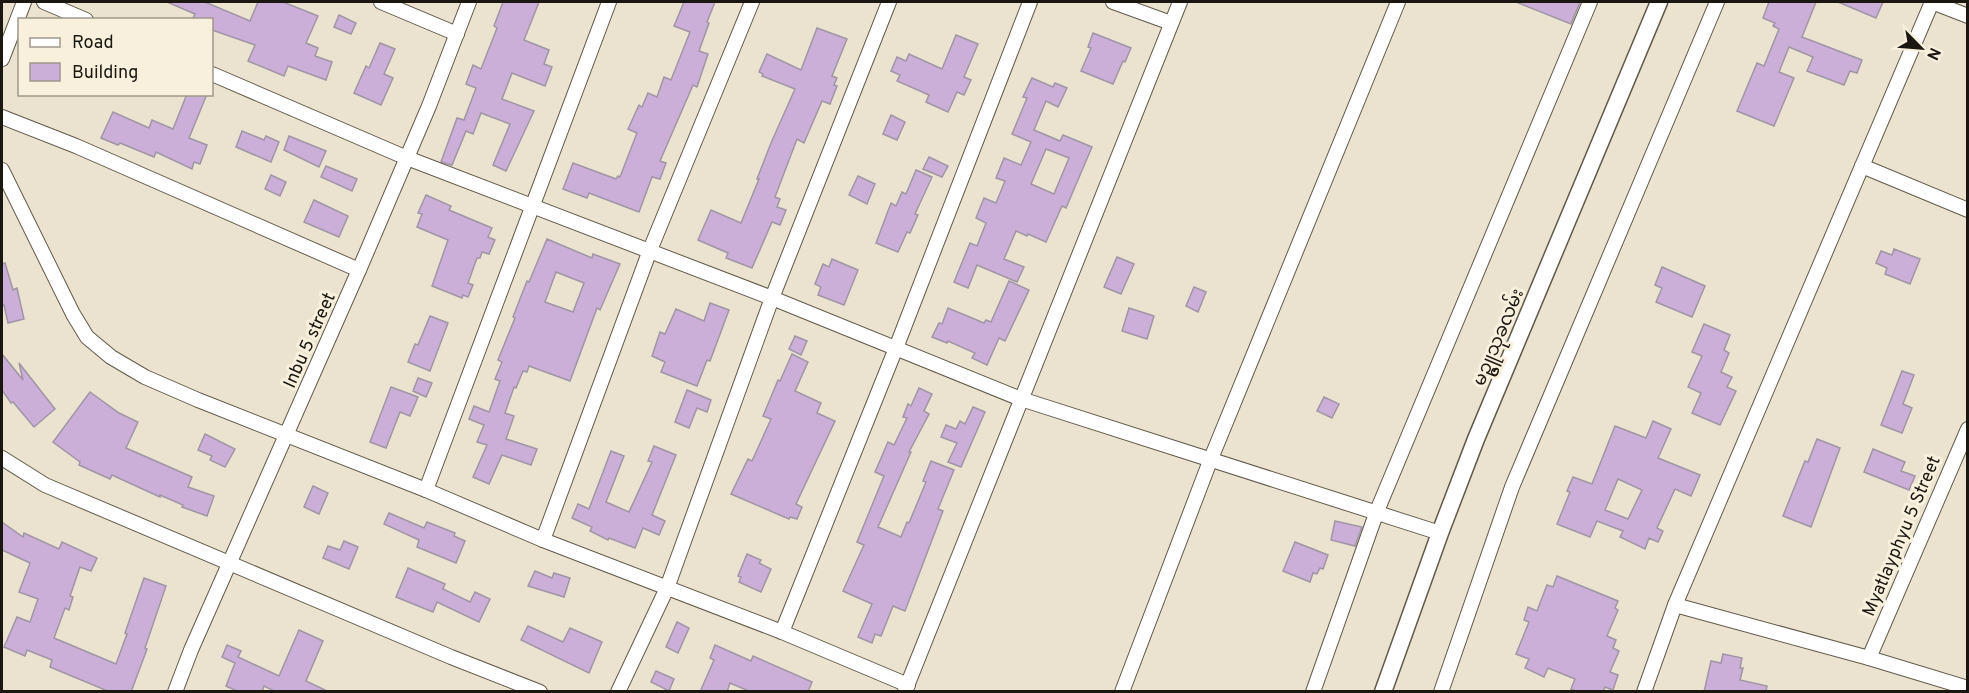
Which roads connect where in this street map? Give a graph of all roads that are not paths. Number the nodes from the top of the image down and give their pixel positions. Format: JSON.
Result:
{"nodes":[{"id":1,"x":24,"y":2,"type":"edge"},
{"id":2,"x":44,"y":2,"type":"edge"},
{"id":3,"x":381,"y":2,"type":"edge"},
{"id":4,"x":469,"y":2,"type":"edge"},
{"id":5,"x":609,"y":2,"type":"edge"},
{"id":6,"x":752,"y":2,"type":"edge"},
{"id":7,"x":889,"y":2,"type":"edge"},
{"id":8,"x":1030,"y":2,"type":"edge"},
{"id":9,"x":1113,"y":2,"type":"edge"},
{"id":10,"x":1180,"y":2,"type":"edge"},
{"id":11,"x":1398,"y":2,"type":"edge"},
{"id":12,"x":1590,"y":2,"type":"edge"},
{"id":13,"x":1659,"y":2,"type":"edge"},
{"id":14,"x":1717,"y":2,"type":"edge"},
{"id":15,"x":1932,"y":2,"type":"edge"},
{"id":16,"x":1968,"y":16,"type":"edge"},
{"id":17,"x":81,"y":18,"type":"edge"},
{"id":18,"x":1171,"y":23,"type":"junction"},
{"id":19,"x":457,"y":34,"type":"junction"},
{"id":20,"x":2,"y":59,"type":"edge"},
{"id":21,"x":213,"y":74,"type":"edge"},
{"id":22,"x":2,"y":117,"type":"edge"},
{"id":23,"x":407,"y":158,"type":"junction"},
{"id":24,"x":1862,"y":166,"type":"junction"},
{"id":25,"x":2,"y":170,"type":"edge"},
{"id":26,"x":532,"y":205,"type":"junction"},
{"id":27,"x":1968,"y":210,"type":"edge"},
{"id":28,"x":650,"y":250,"type":"junction"},
{"id":29,"x":359,"y":270,"type":"junction"},
{"id":30,"x":772,"y":298,"type":"junction"},
{"id":31,"x":896,"y":348,"type":"junction"},
{"id":32,"x":1021,"y":399,"type":"junction"},
{"id":33,"x":1968,"y":429,"type":"edge"},
{"id":34,"x":287,"y":434,"type":"junction"},
{"id":35,"x":2,"y":458,"type":"edge"},
{"id":36,"x":1210,"y":461,"type":"junction"},
{"id":37,"x":426,"y":490,"type":"junction"},
{"id":38,"x":1377,"y":512,"type":"junction"},
{"id":39,"x":1440,"y":533,"type":"junction"},
{"id":40,"x":543,"y":540,"type":"junction"},
{"id":41,"x":230,"y":562,"type":"junction"},
{"id":42,"x":667,"y":588,"type":"junction"},
{"id":43,"x":1676,"y":605,"type":"junction"},
{"id":44,"x":782,"y":632,"type":"junction"},
{"id":45,"x":1869,"y":658,"type":"junction"},
{"id":46,"x":906,"y":688,"type":"edge"},
{"id":47,"x":1968,"y":688,"type":"edge"},
{"id":48,"x":175,"y":692,"type":"edge"},
{"id":49,"x":540,"y":692,"type":"edge"},
{"id":50,"x":618,"y":692,"type":"edge"},
{"id":51,"x":1122,"y":692,"type":"edge"},
{"id":52,"x":1313,"y":692,"type":"edge"},
{"id":53,"x":1383,"y":692,"type":"edge"},
{"id":54,"x":1440,"y":692,"type":"edge"},
{"id":55,"x":1644,"y":692,"type":"edge"}],
"edges":[{"from":1,"to":20,"type":"street"},
{"from":2,"to":17,"type":"street"},
{"from":3,"to":19,"type":"street"},
{"from":4,"to":19,"type":"street","name":"Inbu 5 street"},
{"from":5,"to":26,"type":"street"},
{"from":6,"to":28,"type":"street"},
{"from":7,"to":30,"type":"street"},
{"from":8,"to":31,"type":"street"},
{"from":9,"to":18,"type":"street"},
{"from":10,"to":18,"type":"street"},
{"from":11,"to":36,"type":"street"},
{"from":12,"to":38,"type":"street"},
{"from":13,"to":39,"type":"street","name":"မဥ္ဇူသုခလမ်း"},
{"from":14,"to":54,"type":"street"},
{"from":15,"to":16,"type":"street"},
{"from":15,"to":24,"type":"street"},
{"from":18,"to":32,"type":"street"},
{"from":19,"to":23,"type":"street","name":"Inbu 5 street"},
{"from":21,"to":23,"type":"street"},
{"from":22,"to":29,"type":"street"},
{"from":23,"to":26,"type":"street"},
{"from":23,"to":29,"type":"street","name":"Inbu 5 street"},
{"from":24,"to":27,"type":"street"},
{"from":24,"to":43,"type":"street"},
{"from":25,"to":34,"type":"street"},
{"from":26,"to":28,"type":"street"},
{"from":26,"to":37,"type":"street"},
{"from":28,"to":30,"type":"street"},
{"from":28,"to":40,"type":"street"},
{"from":29,"to":34,"type":"street","name":"Inbu 5 street"},
{"from":30,"to":31,"type":"street"},
{"from":30,"to":42,"type":"street"},
{"from":31,"to":32,"type":"street"},
{"from":31,"to":44,"type":"street"},
{"from":32,"to":36,"type":"street"},
{"from":32,"to":46,"type":"street"},
{"from":33,"to":45,"type":"street","name":"Myatlayphyu 5 Street"},
{"from":34,"to":37,"type":"street"},
{"from":34,"to":41,"type":"street","name":"Inbu 5 street"},
{"from":35,"to":41,"type":"street"},
{"from":36,"to":38,"type":"street"},
{"from":36,"to":51,"type":"street"},
{"from":37,"to":40,"type":"street"},
{"from":38,"to":39,"type":"street"},
{"from":38,"to":52,"type":"street"},
{"from":39,"to":53,"type":"street","name":"မဥ္ဇူသုခလမ်း"},
{"from":40,"to":42,"type":"street"},
{"from":41,"to":48,"type":"street","name":"Inbu 5 street"},
{"from":41,"to":49,"type":"street"},
{"from":42,"to":44,"type":"street"},
{"from":42,"to":50,"type":"street"},
{"from":43,"to":45,"type":"street"},
{"from":43,"to":55,"type":"street"},
{"from":44,"to":46,"type":"street"},
{"from":45,"to":47,"type":"street"}]}
